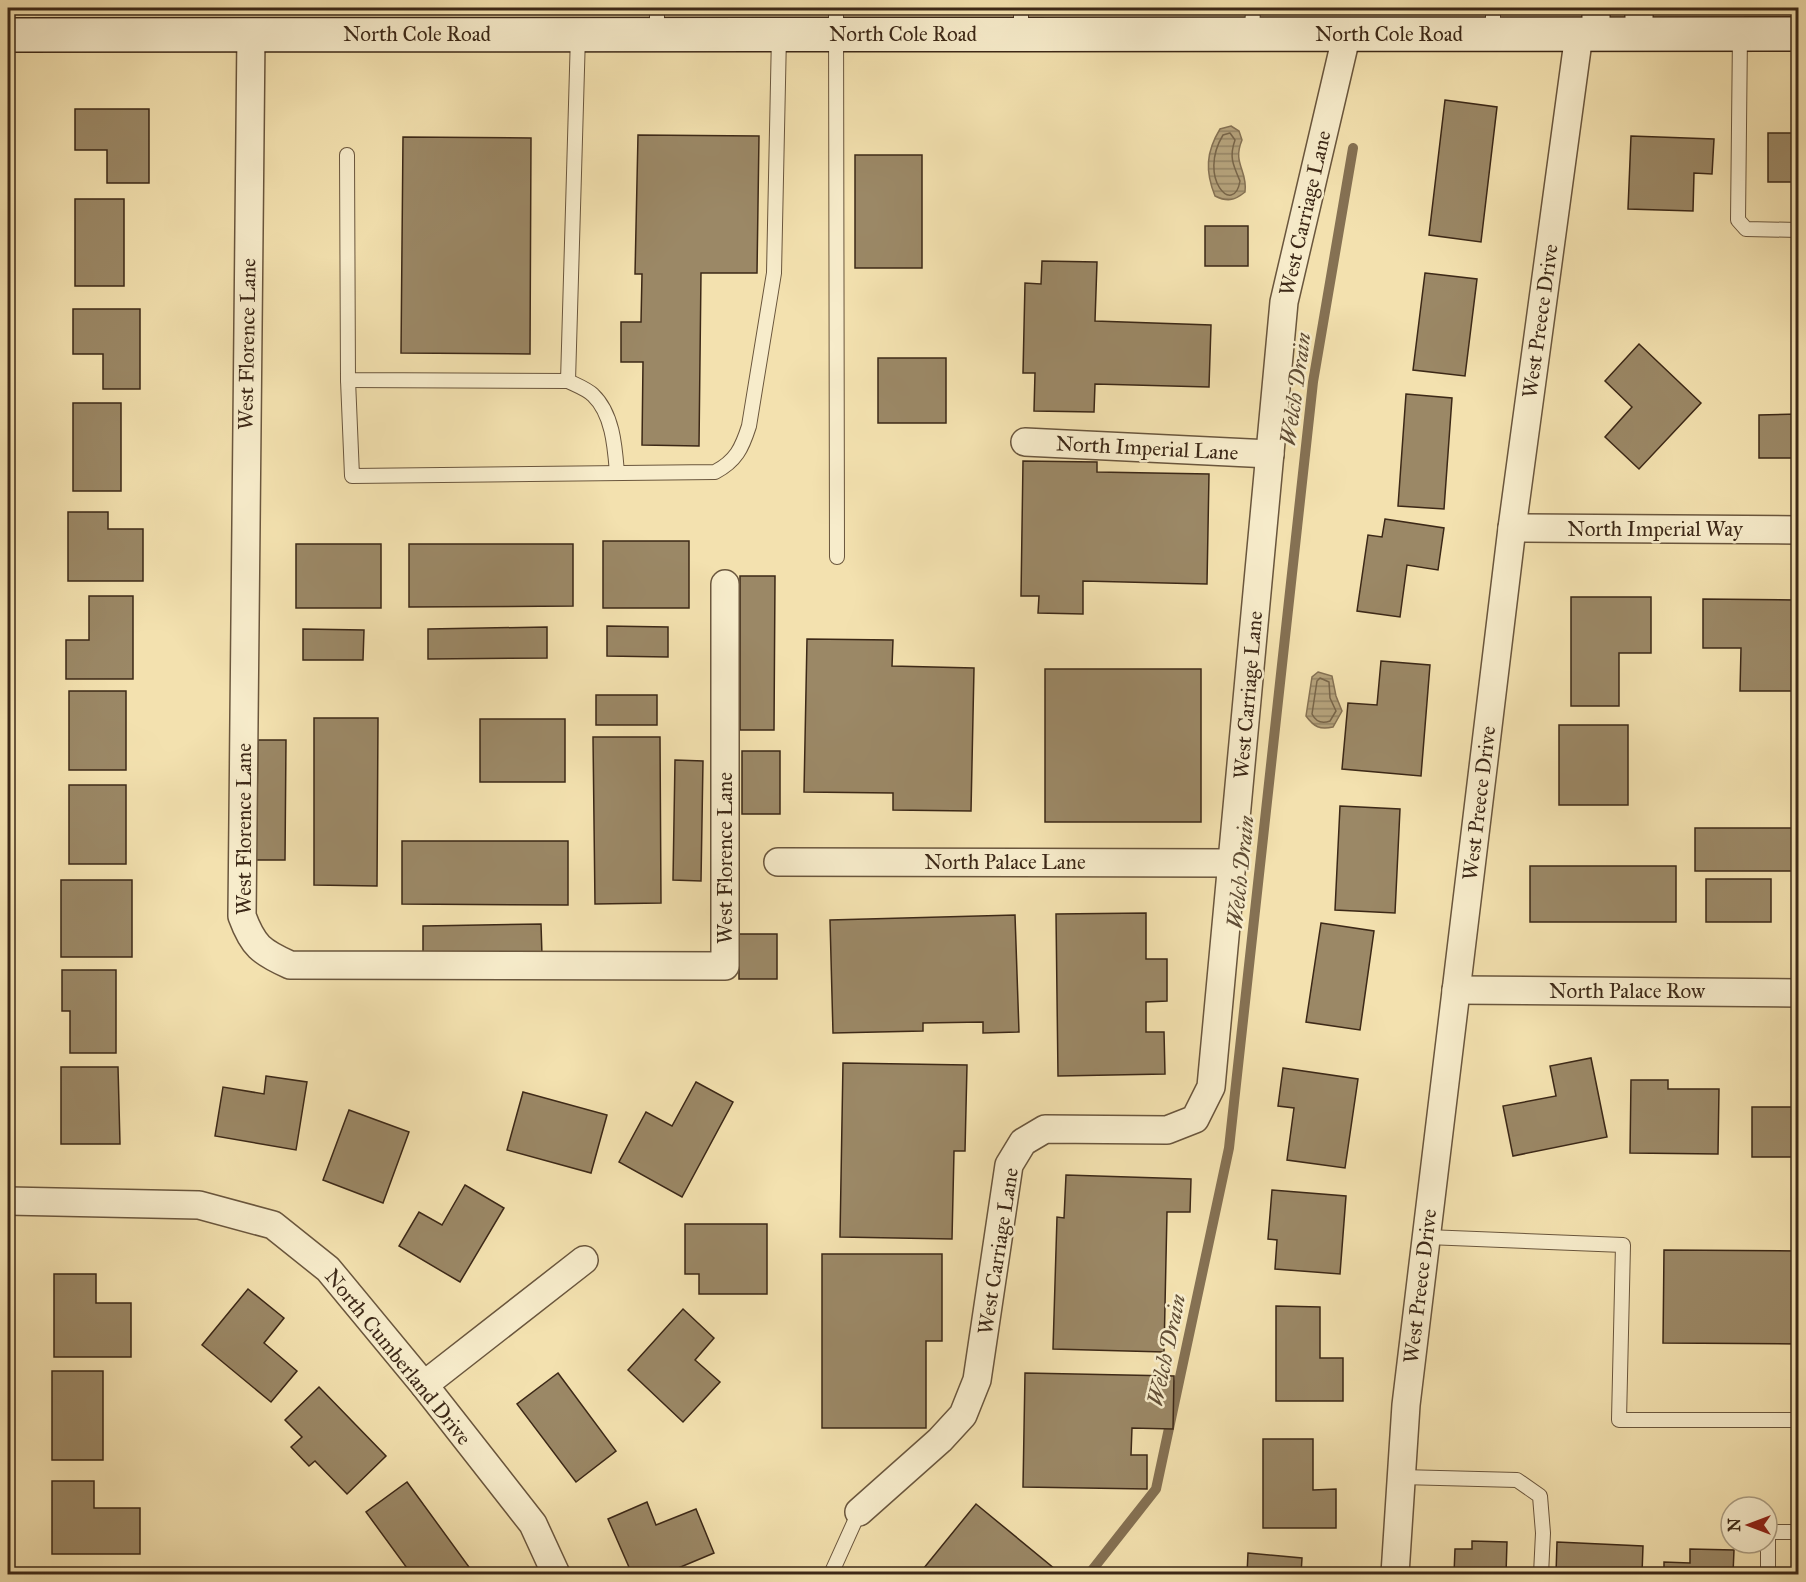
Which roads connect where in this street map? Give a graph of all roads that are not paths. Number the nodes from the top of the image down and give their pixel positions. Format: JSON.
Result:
{"nodes":[{"id":1,"x":1021,"y":20,"type":"edge"},
{"id":2,"x":1639,"y":20,"type":"edge"},
{"id":3,"x":657,"y":21,"type":"edge"},
{"id":4,"x":836,"y":21,"type":"edge"},
{"id":5,"x":1253,"y":21,"type":"edge"},
{"id":6,"x":1493,"y":21,"type":"edge"},
{"id":7,"x":1590,"y":25,"type":"edge"},
{"id":8,"x":1347,"y":33,"type":"junction"},
{"id":9,"x":1740,"y":33,"type":"junction"},
{"id":10,"x":251,"y":34,"type":"junction"},
{"id":11,"x":779,"y":34,"type":"junction"},
{"id":12,"x":1798,"y":34,"type":"edge"},
{"id":13,"x":578,"y":35,"type":"junction"},
{"id":14,"x":8,"y":36,"type":"edge"},
{"id":15,"x":347,"y":155,"type":"dead end"},
{"id":16,"x":1798,"y":230,"type":"edge"},
{"id":17,"x":348,"y":380,"type":"junction"},
{"id":18,"x":568,"y":381,"type":"junction"},
{"id":19,"x":1025,"y":442,"type":"dead end"},
{"id":20,"x":1270,"y":454,"type":"junction"},
{"id":21,"x":617,"y":473,"type":"junction"},
{"id":22,"x":1512,"y":528,"type":"junction"},
{"id":23,"x":1798,"y":530,"type":"edge"},
{"id":24,"x":837,"y":557,"type":"dead end"},
{"id":25,"x":725,"y":584,"type":"dead end"},
{"id":26,"x":777,"y":862,"type":"dead end"},
{"id":27,"x":1233,"y":863,"type":"junction"},
{"id":28,"x":1456,"y":990,"type":"junction"},
{"id":29,"x":1798,"y":993,"type":"edge"},
{"id":30,"x":8,"y":1201,"type":"edge"},
{"id":31,"x":1426,"y":1237,"type":"junction"},
{"id":32,"x":584,"y":1260,"type":"dead end"},
{"id":33,"x":424,"y":1384,"type":"junction"},
{"id":34,"x":1798,"y":1420,"type":"edge"},
{"id":35,"x":1401,"y":1477,"type":"junction"},
{"id":36,"x":859,"y":1512,"type":"joint"},
{"id":37,"x":1798,"y":1532,"type":"edge"},
{"id":38,"x":556,"y":1575,"type":"edge"},
{"id":39,"x":831,"y":1575,"type":"edge"},
{"id":40,"x":1395,"y":1575,"type":"edge"},
{"id":41,"x":1541,"y":1575,"type":"edge"},
{"id":42,"x":1768,"y":1575,"type":"edge"}],
"edges":[{"from":1,"to":4,"type":"main road","name":"North Cole Road"},
{"from":1,"to":5,"type":"main road","name":"North Cole Road"},
{"from":2,"to":7,"type":"main road","name":"North Cole Road"},
{"from":2,"to":9,"type":"main road","name":"North Cole Road"},
{"from":3,"to":11,"type":"main road","name":"North Cole Road"},
{"from":3,"to":13,"type":"main road","name":"North Cole Road"},
{"from":4,"to":11,"type":"main road","name":"North Cole Road"},
{"from":4,"to":24,"type":"lane"},
{"from":5,"to":8,"type":"main road","name":"North Cole Road"},
{"from":6,"to":7,"type":"main road","name":"North Cole Road"},
{"from":6,"to":8,"type":"main road","name":"North Cole Road"},
{"from":7,"to":22,"type":"street","name":"West Preece Drive"},
{"from":8,"to":20,"type":"street","name":"West Carriage Lane"},
{"from":9,"to":12,"type":"main road","name":"North Cole Road"},
{"from":9,"to":16,"type":"lane"},
{"from":10,"to":13,"type":"main road","name":"North Cole Road"},
{"from":10,"to":14,"type":"main road","name":"North Cole Road"},
{"from":10,"to":25,"type":"street","name":"West Florence Lane"},
{"from":11,"to":21,"type":"lane"},
{"from":13,"to":18,"type":"lane"},
{"from":15,"to":17,"type":"lane"},
{"from":17,"to":18,"type":"lane"},
{"from":17,"to":21,"type":"lane"},
{"from":18,"to":21,"type":"lane"},
{"from":19,"to":20,"type":"street","name":"North Imperial Lane"},
{"from":20,"to":27,"type":"street","name":"West Carriage Lane"},
{"from":22,"to":23,"type":"street","name":"North Imperial Way"},
{"from":22,"to":28,"type":"street","name":"West Preece Drive"},
{"from":26,"to":27,"type":"street","name":"North Palace Lane"},
{"from":27,"to":36,"type":"street","name":"West Carriage Lane"},
{"from":28,"to":29,"type":"street","name":"North Palace Row"},
{"from":28,"to":31,"type":"street","name":"West Preece Drive"},
{"from":30,"to":33,"type":"street","name":"North Cumberland Drive"},
{"from":31,"to":34,"type":"lane"},
{"from":31,"to":35,"type":"street","name":"West Preece Drive"},
{"from":32,"to":33,"type":"street"},
{"from":33,"to":38,"type":"street","name":"North Cumberland Drive"},
{"from":35,"to":40,"type":"street","name":"West Preece Drive"},
{"from":35,"to":41,"type":"lane"},
{"from":36,"to":39,"type":"lane"},
{"from":37,"to":42,"type":"lane"}]}
